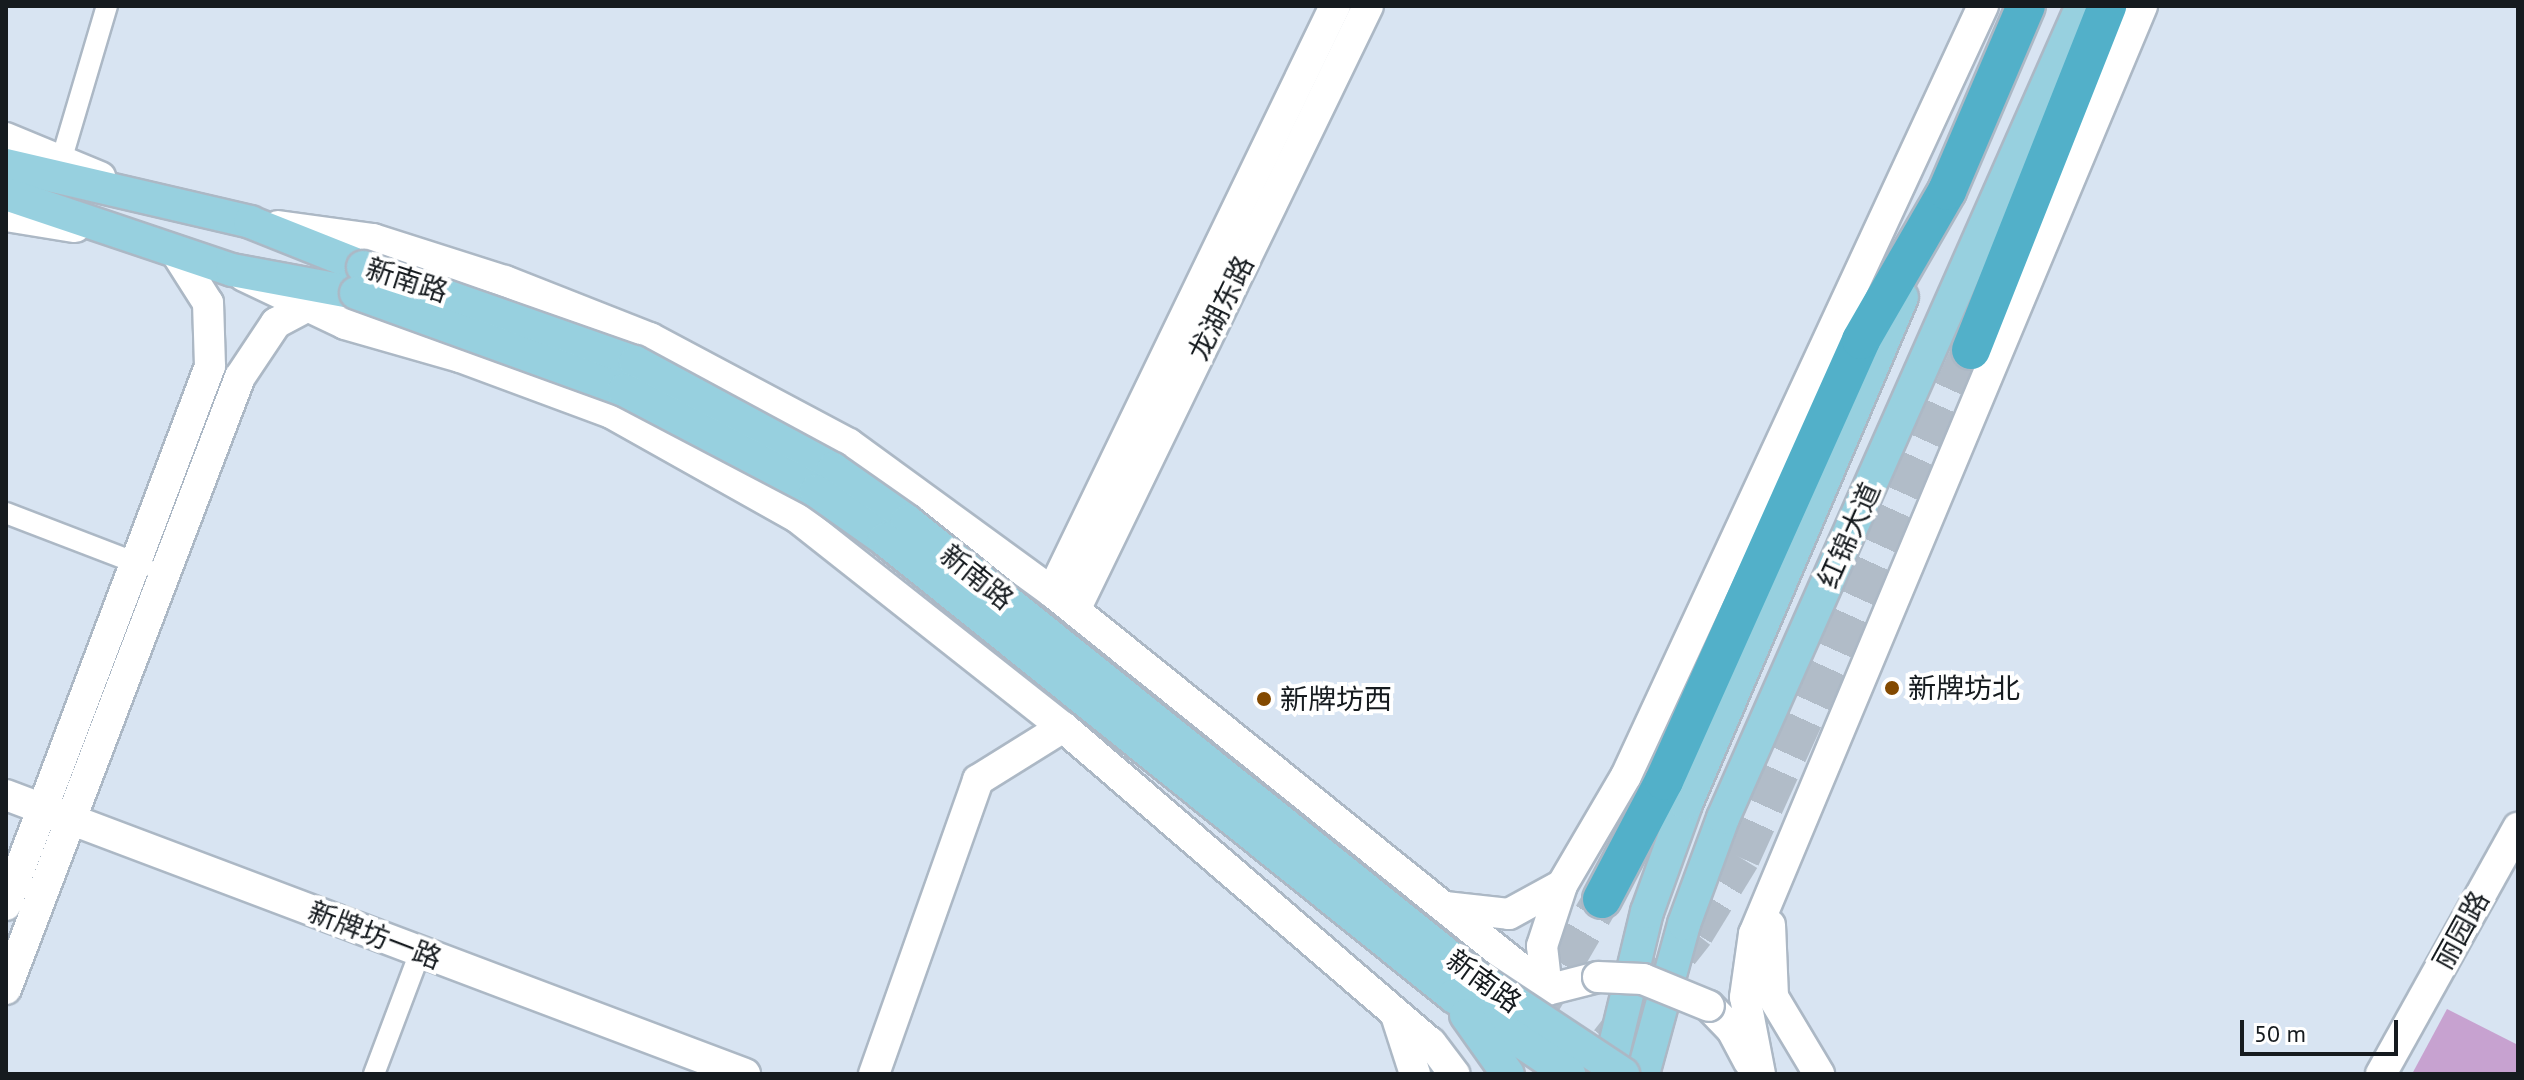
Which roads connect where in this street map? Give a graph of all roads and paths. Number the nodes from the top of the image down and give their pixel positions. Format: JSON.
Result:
{"nodes":[{"id":1,"x":107,"y":6,"type":"edge"},
{"id":2,"x":1335,"y":6,"type":"edge"},
{"id":3,"x":1368,"y":6,"type":"edge"},
{"id":4,"x":1983,"y":6,"type":"edge"},
{"id":5,"x":2026,"y":6,"type":"edge"},
{"id":6,"x":2082,"y":6,"type":"edge"},
{"id":7,"x":2107,"y":6,"type":"edge"},
{"id":8,"x":2142,"y":6,"type":"edge"},
{"id":9,"x":6,"y":138,"type":"edge"},
{"id":10,"x":61,"y":161,"type":"junction"},
{"id":11,"x":6,"y":165,"type":"edge"},
{"id":12,"x":127,"y":189,"type":"junction"},
{"id":13,"x":1947,"y":191,"type":"junction"},
{"id":14,"x":6,"y":194,"type":"edge"},
{"id":15,"x":6,"y":216,"type":"edge"},
{"id":16,"x":250,"y":222,"type":"junction"},
{"id":17,"x":110,"y":232,"type":"junction"},
{"id":18,"x":175,"y":251,"type":"junction"},
{"id":19,"x":232,"y":270,"type":"junction"},
{"id":20,"x":360,"y":280,"type":"junction"},
{"id":21,"x":304,"y":308,"type":"junction"},
{"id":22,"x":1971,"y":350,"type":"tunnel mouth"},
{"id":23,"x":6,"y":513,"type":"edge"},
{"id":24,"x":135,"y":563,"type":"junction"},
{"id":25,"x":166,"y":575,"type":"junction"},
{"id":26,"x":1064,"y":601,"type":"junction"},
{"id":27,"x":1063,"y":727,"type":"junction"},
{"id":28,"x":63,"y":754,"type":"junction"},
{"id":29,"x":92,"y":767,"type":"junction"},
{"id":30,"x":6,"y":783,"type":"edge"},
{"id":31,"x":6,"y":795,"type":"edge"},
{"id":32,"x":43,"y":809,"type":"junction"},
{"id":33,"x":72,"y":819,"type":"junction"},
{"id":34,"x":2518,"y":828,"type":"edge"},
{"id":35,"x":136,"y":843,"type":"junction"},
{"id":36,"x":1782,"y":861,"type":"junction"},
{"id":37,"x":1562,"y":885,"type":"junction"},
{"id":38,"x":1602,"y":899,"type":"tunnel mouth"},
{"id":39,"x":6,"y":905,"type":"edge"},
{"id":40,"x":1443,"y":907,"type":"junction"},
{"id":41,"x":420,"y":952,"type":"junction"},
{"id":42,"x":6,"y":989,"type":"edge"},
{"id":43,"x":1547,"y":990,"type":"junction"},
{"id":44,"x":1453,"y":996,"type":"junction"},
{"id":45,"x":1393,"y":1010,"type":"junction"},
{"id":46,"x":374,"y":1074,"type":"edge"},
{"id":47,"x":745,"y":1074,"type":"edge"},
{"id":48,"x":874,"y":1074,"type":"edge"},
{"id":49,"x":1415,"y":1074,"type":"edge"},
{"id":50,"x":1454,"y":1074,"type":"edge"},
{"id":51,"x":1472,"y":1074,"type":"edge"},
{"id":52,"x":1508,"y":1074,"type":"edge"},
{"id":53,"x":1569,"y":1074,"type":"edge"},
{"id":54,"x":1608,"y":1074,"type":"edge"},
{"id":55,"x":1623,"y":1074,"type":"edge"},
{"id":56,"x":1643,"y":1074,"type":"edge"},
{"id":57,"x":1758,"y":1074,"type":"edge"},
{"id":58,"x":1819,"y":1074,"type":"edge"},
{"id":59,"x":2381,"y":1074,"type":"edge"}],
"edges":[{"from":1,"to":10,"type":"street"},
{"from":2,"to":26,"type":"street","name":"龙湖东路"},
{"from":3,"to":26,"type":"street","name":"龙湖东路"},
{"from":4,"to":37,"type":"street"},
{"from":5,"to":13,"type":"highway","name":"红锦大道"},
{"from":6,"to":56,"type":"main road","name":"红锦大道"},
{"from":7,"to":22,"type":"highway"},
{"from":8,"to":36,"type":"street"},
{"from":9,"to":10,"type":"street","name":"新南路"},
{"from":10,"to":12,"type":"street","name":"新南路"},
{"from":11,"to":12,"type":"main road","name":"新南路"},
{"from":12,"to":16,"type":"main road","name":"新南路"},
{"from":13,"to":38,"type":"highway","name":"红锦大道"},
{"from":13,"to":54,"type":"main road","name":"红锦大道"},
{"from":14,"to":17,"type":"main road","name":"新南路"},
{"from":15,"to":17,"type":"street","name":"新南路"},
{"from":16,"to":20,"type":"main road","name":"新南路"},
{"from":16,"to":26,"type":"street","name":"新南路"},
{"from":17,"to":18,"type":"main road","name":"新南路"},
{"from":18,"to":19,"type":"main road","name":"新南路"},
{"from":18,"to":24,"type":"street"},
{"from":19,"to":20,"type":"main road","name":"新南路"},
{"from":19,"to":21,"type":"street","name":"新南路"},
{"from":20,"to":44,"type":"main road","name":"新南路","bridge":true},
{"from":20,"to":55,"type":"main road","name":"新南路","bridge":true},
{"from":21,"to":25,"type":"street"},
{"from":21,"to":27,"type":"street","name":"新南路"},
{"from":23,"to":24,"type":"street"},
{"from":24,"to":25,"type":"street"},
{"from":24,"to":28,"type":"street"},
{"from":25,"to":29,"type":"street"},
{"from":26,"to":40,"type":"street","name":"新南路"},
{"from":27,"to":45,"type":"street","name":"新南路"},
{"from":27,"to":48,"type":"street"},
{"from":28,"to":30,"type":"street"},
{"from":28,"to":32,"type":"street"},
{"from":29,"to":33,"type":"street"},
{"from":29,"to":35,"type":"street"},
{"from":31,"to":32,"type":"street","name":"新牌坊一路"},
{"from":32,"to":33,"type":"street","name":"新牌坊一路"},
{"from":32,"to":39,"type":"street"},
{"from":33,"to":35,"type":"street","name":"新牌坊一路"},
{"from":33,"to":42,"type":"street"},
{"from":34,"to":59,"type":"street","name":"丽园路"},
{"from":35,"to":41,"type":"street","name":"新牌坊一路"},
{"from":36,"to":57,"type":"street"},
{"from":36,"to":58,"type":"street"},
{"from":37,"to":40,"type":"street"},
{"from":37,"to":43,"type":"street"},
{"from":40,"to":43,"type":"street","name":"新南路"},
{"from":41,"to":46,"type":"street"},
{"from":41,"to":47,"type":"street","name":"新牌坊一路"},
{"from":43,"to":51,"type":"street"},
{"from":43,"to":57,"type":"street","bridge":true},
{"from":44,"to":52,"type":"main road","bridge":true},
{"from":44,"to":53,"type":"main road","name":"新南路","bridge":true},
{"from":45,"to":49,"type":"street"},
{"from":45,"to":50,"type":"street","name":"新南路"}]}
